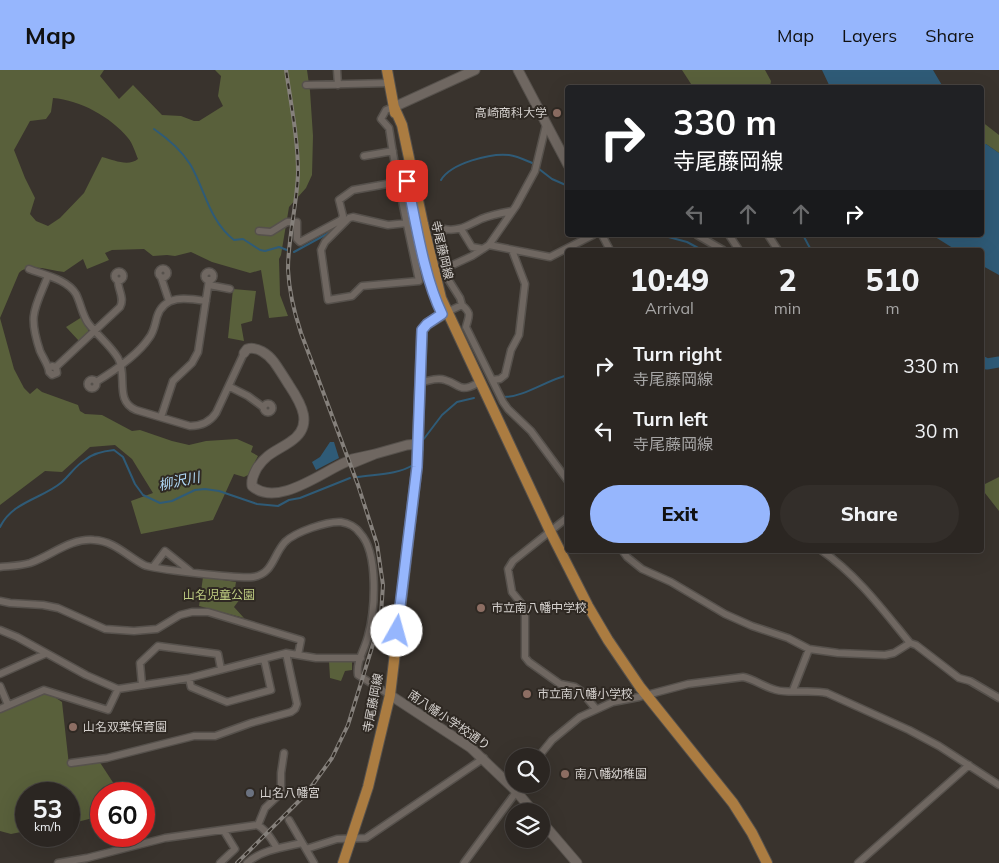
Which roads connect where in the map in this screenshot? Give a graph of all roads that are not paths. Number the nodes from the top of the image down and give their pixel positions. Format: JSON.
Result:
{"nodes":[{"id":1,"x":337,"y":70,"type":"edge"},
{"id":2,"x":387,"y":70,"type":"edge"},
{"id":3,"x":476,"y":70,"type":"edge"},
{"id":4,"x":518,"y":70,"type":"edge"},
{"id":5,"x":389,"y":83,"type":"junction"},
{"id":6,"x":306,"y":85,"type":"dead end"},
{"id":7,"x":338,"y":85,"type":"junction"},
{"id":8,"x":394,"y":107,"type":"junction"},
{"id":9,"x":546,"y":125,"type":"junction"},
{"id":10,"x":393,"y":151,"type":"junction"},
{"id":11,"x":364,"y":156,"type":"dead end"},
{"id":12,"x":565,"y":160,"type":"edge"},
{"id":13,"x":398,"y":182,"type":"junction"},
{"id":14,"x":512,"y":212,"type":"junction"},
{"id":15,"x":342,"y":222,"type":"junction"},
{"id":16,"x":407,"y":223,"type":"junction"},
{"id":17,"x":461,"y":229,"type":"junction"},
{"id":18,"x":259,"y":231,"type":"dead end"},
{"id":19,"x":589,"y":237,"type":"edge"},
{"id":20,"x":700,"y":237,"type":"edge"},
{"id":21,"x":730,"y":237,"type":"edge"},
{"id":22,"x":769,"y":237,"type":"edge"},
{"id":23,"x":486,"y":247,"type":"junction"},
{"id":24,"x":568,"y":248,"type":"edge"},
{"id":25,"x":720,"y":248,"type":"edge"},
{"id":26,"x":738,"y":248,"type":"edge"},
{"id":27,"x":777,"y":248,"type":"edge"},
{"id":28,"x":565,"y":249,"type":"edge"},
{"id":29,"x":512,"y":250,"type":"junction"},
{"id":30,"x":446,"y":268,"type":"junction"},
{"id":31,"x":29,"y":269,"type":"dead end"},
{"id":32,"x":48,"y":276,"type":"junction"},
{"id":33,"x":161,"y":277,"type":"dead end"},
{"id":34,"x":118,"y":281,"type":"dead end"},
{"id":35,"x":230,"y":289,"type":"dead end"},
{"id":36,"x":169,"y":300,"type":"junction"},
{"id":37,"x":206,"y":301,"type":"junction"},
{"id":38,"x":462,"y":305,"type":"junction"},
{"id":39,"x":445,"y":313,"type":"junction"},
{"id":40,"x":94,"y":330,"type":"junction"},
{"id":41,"x":244,"y":353,"type":"joint"},
{"id":42,"x":121,"y":365,"type":"junction"},
{"id":43,"x":492,"y":380,"type":"junction"},
{"id":44,"x":96,"y":382,"type":"dead end"},
{"id":45,"x":420,"y":382,"type":"junction"},
{"id":46,"x":476,"y":384,"type":"junction"},
{"id":47,"x":230,"y":387,"type":"junction"},
{"id":48,"x":263,"y":408,"type":"dead end"},
{"id":49,"x":494,"y":412,"type":"junction"},
{"id":50,"x":161,"y":418,"type":"junction"},
{"id":51,"x":418,"y":444,"type":"junction"},
{"id":52,"x":565,"y":477,"type":"edge"},
{"id":53,"x":565,"y":519,"type":"edge"},
{"id":54,"x":550,"y":531,"type":"junction"},
{"id":55,"x":624,"y":553,"type":"edge"},
{"id":56,"x":825,"y":553,"type":"edge"},
{"id":57,"x":0,"y":567,"type":"edge"},
{"id":58,"x":153,"y":567,"type":"junction"},
{"id":59,"x":191,"y":572,"type":"junction"},
{"id":60,"x":0,"y":601,"type":"edge"},
{"id":61,"x":0,"y":630,"type":"edge"},
{"id":62,"x":910,"y":643,"type":"junction"},
{"id":63,"x":809,"y":649,"type":"junction"},
{"id":64,"x":286,"y":653,"type":"junction"},
{"id":65,"x":46,"y":654,"type":"junction"},
{"id":66,"x":298,"y":655,"type":"junction"},
{"id":67,"x":361,"y":658,"type":"junction"},
{"id":68,"x":264,"y":659,"type":"junction"},
{"id":69,"x":221,"y":669,"type":"junction"},
{"id":70,"x":0,"y":674,"type":"edge"},
{"id":71,"x":189,"y":678,"type":"junction"},
{"id":72,"x":142,"y":685,"type":"junction"},
{"id":73,"x":0,"y":686,"type":"edge"},
{"id":74,"x":118,"y":689,"type":"junction"},
{"id":75,"x":793,"y":690,"type":"junction"},
{"id":76,"x":390,"y":695,"type":"junction"},
{"id":77,"x":646,"y":695,"type":"junction"},
{"id":78,"x":999,"y":698,"type":"edge"},
{"id":79,"x":8,"y":705,"type":"junction"},
{"id":80,"x":0,"y":709,"type":"edge"},
{"id":81,"x":596,"y":709,"type":"junction"},
{"id":82,"x":545,"y":748,"type":"edge"},
{"id":83,"x":284,"y":753,"type":"dead end"},
{"id":84,"x":484,"y":758,"type":"junction"},
{"id":85,"x":70,"y":763,"type":"dead end"},
{"id":86,"x":969,"y":764,"type":"junction"},
{"id":87,"x":505,"y":776,"type":"edge"},
{"id":88,"x":999,"y":784,"type":"edge"},
{"id":89,"x":515,"y":793,"type":"edge"},
{"id":90,"x":289,"y":820,"type":"dead end"},
{"id":91,"x":258,"y":825,"type":"junction"},
{"id":92,"x":224,"y":831,"type":"junction"},
{"id":93,"x":550,"y":832,"type":"edge"},
{"id":94,"x":352,"y":839,"type":"junction"},
{"id":95,"x":304,"y":846,"type":"junction"},
{"id":96,"x":277,"y":848,"type":"junction"},
{"id":97,"x":86,"y":860,"type":"edge"},
{"id":98,"x":572,"y":861,"type":"edge"},
{"id":99,"x":58,"y":863,"type":"edge"},
{"id":100,"x":220,"y":863,"type":"edge"},
{"id":101,"x":247,"y":863,"type":"edge"},
{"id":102,"x":314,"y":863,"type":"edge"},
{"id":103,"x":343,"y":863,"type":"edge"},
{"id":104,"x":464,"y":863,"type":"edge"},
{"id":105,"x":766,"y":863,"type":"edge"},
{"id":106,"x":858,"y":863,"type":"edge"}],
"edges":[{"from":1,"to":7,"type":"street"},
{"from":2,"to":5,"type":"main road","name":"寺尾藤岡線"},
{"from":3,"to":8,"type":"street"},
{"from":4,"to":9,"type":"street"},
{"from":5,"to":7,"type":"street"},
{"from":5,"to":8,"type":"main road","name":"寺尾藤岡線"},
{"from":6,"to":7,"type":"street"},
{"from":8,"to":10,"type":"street"},
{"from":8,"to":39,"type":"main road","name":"寺尾藤岡線"},
{"from":9,"to":12,"type":"street"},
{"from":9,"to":14,"type":"street"},
{"from":10,"to":11,"type":"street"},
{"from":10,"to":13,"type":"street"},
{"from":13,"to":15,"type":"street"},
{"from":13,"to":16,"type":"street"},
{"from":14,"to":17,"type":"street"},
{"from":14,"to":23,"type":"street"},
{"from":15,"to":16,"type":"street"},
{"from":15,"to":16,"type":"street"},
{"from":15,"to":18,"type":"street"},
{"from":17,"to":23,"type":"street"},
{"from":17,"to":30,"type":"street"},
{"from":19,"to":24,"type":"street"},
{"from":20,"to":25,"type":"street"},
{"from":21,"to":26,"type":"street"},
{"from":22,"to":27,"type":"street"},
{"from":23,"to":29,"type":"street"},
{"from":23,"to":30,"type":"street"},
{"from":28,"to":29,"type":"street"},
{"from":29,"to":43,"type":"street"},
{"from":30,"to":38,"type":"street"},
{"from":31,"to":32,"type":"street"},
{"from":32,"to":40,"type":"street"},
{"from":32,"to":40,"type":"street"},
{"from":33,"to":36,"type":"street"},
{"from":34,"to":40,"type":"street"},
{"from":35,"to":37,"type":"street"},
{"from":36,"to":37,"type":"street"},
{"from":36,"to":42,"type":"street"},
{"from":37,"to":50,"type":"street"},
{"from":38,"to":39,"type":"street"},
{"from":38,"to":43,"type":"street"},
{"from":39,"to":45,"type":"main road","name":"寺尾藤岡線"},
{"from":39,"to":46,"type":"main road","name":"寺尾藤岡線"},
{"from":39,"to":49,"type":"main road","name":"寺尾藤岡線"},
{"from":40,"to":42,"type":"street"},
{"from":41,"to":47,"type":"street"},
{"from":41,"to":51,"type":"street"},
{"from":42,"to":44,"type":"street"},
{"from":42,"to":50,"type":"street"},
{"from":43,"to":52,"type":"street"},
{"from":45,"to":46,"type":"street"},
{"from":45,"to":51,"type":"main road","name":"寺尾藤岡線"},
{"from":46,"to":49,"type":"main road","name":"寺尾藤岡線"},
{"from":47,"to":48,"type":"street"},
{"from":47,"to":50,"type":"street"},
{"from":49,"to":54,"type":"main road","name":"寺尾藤岡線"},
{"from":51,"to":76,"type":"main road","name":"寺尾藤岡線"},
{"from":53,"to":54,"type":"street"},
{"from":54,"to":77,"type":"main road","name":"寺尾藤岡線"},
{"from":54,"to":81,"type":"street"},
{"from":55,"to":63,"type":"street"},
{"from":56,"to":62,"type":"street"},
{"from":57,"to":58,"type":"street"},
{"from":58,"to":59,"type":"street"},
{"from":58,"to":59,"type":"street"},
{"from":59,"to":67,"type":"street"},
{"from":60,"to":66,"type":"street"},
{"from":61,"to":65,"type":"street"},
{"from":62,"to":63,"type":"street"},
{"from":62,"to":78,"type":"street"},
{"from":63,"to":75,"type":"street"},
{"from":64,"to":66,"type":"street"},
{"from":64,"to":68,"type":"street"},
{"from":64,"to":85,"type":"street"},
{"from":65,"to":70,"type":"street"},
{"from":65,"to":74,"type":"street"},
{"from":66,"to":67,"type":"street"},
{"from":67,"to":76,"type":"street"},
{"from":68,"to":69,"type":"street"},
{"from":68,"to":71,"type":"street"},
{"from":69,"to":71,"type":"street"},
{"from":69,"to":72,"type":"street"},
{"from":71,"to":72,"type":"street"},
{"from":72,"to":74,"type":"street"},
{"from":73,"to":79,"type":"street"},
{"from":74,"to":79,"type":"street"},
{"from":75,"to":77,"type":"street"},
{"from":75,"to":86,"type":"street"},
{"from":76,"to":84,"type":"street","name":"南八幡小学校通り"},
{"from":76,"to":94,"type":"main road","name":"寺尾藤岡線"},
{"from":77,"to":81,"type":"street"},
{"from":77,"to":105,"type":"main road","name":"寺尾藤岡線"},
{"from":79,"to":80,"type":"street"},
{"from":81,"to":82,"type":"street"},
{"from":83,"to":91,"type":"street"},
{"from":84,"to":87,"type":"street","name":"南八幡小学校通り"},
{"from":84,"to":94,"type":"street"},
{"from":86,"to":88,"type":"street"},
{"from":86,"to":106,"type":"street"},
{"from":89,"to":104,"type":"street"},
{"from":90,"to":95,"type":"street"},
{"from":91,"to":92,"type":"street"},
{"from":91,"to":96,"type":"street"},
{"from":92,"to":97,"type":"street"},
{"from":92,"to":100,"type":"street"},
{"from":93,"to":98,"type":"street"},
{"from":94,"to":95,"type":"street"},
{"from":94,"to":103,"type":"main road","name":"寺尾藤岡線"},
{"from":95,"to":96,"type":"street"},
{"from":95,"to":102,"type":"street"},
{"from":96,"to":101,"type":"street"},
{"from":97,"to":99,"type":"street"}]}
